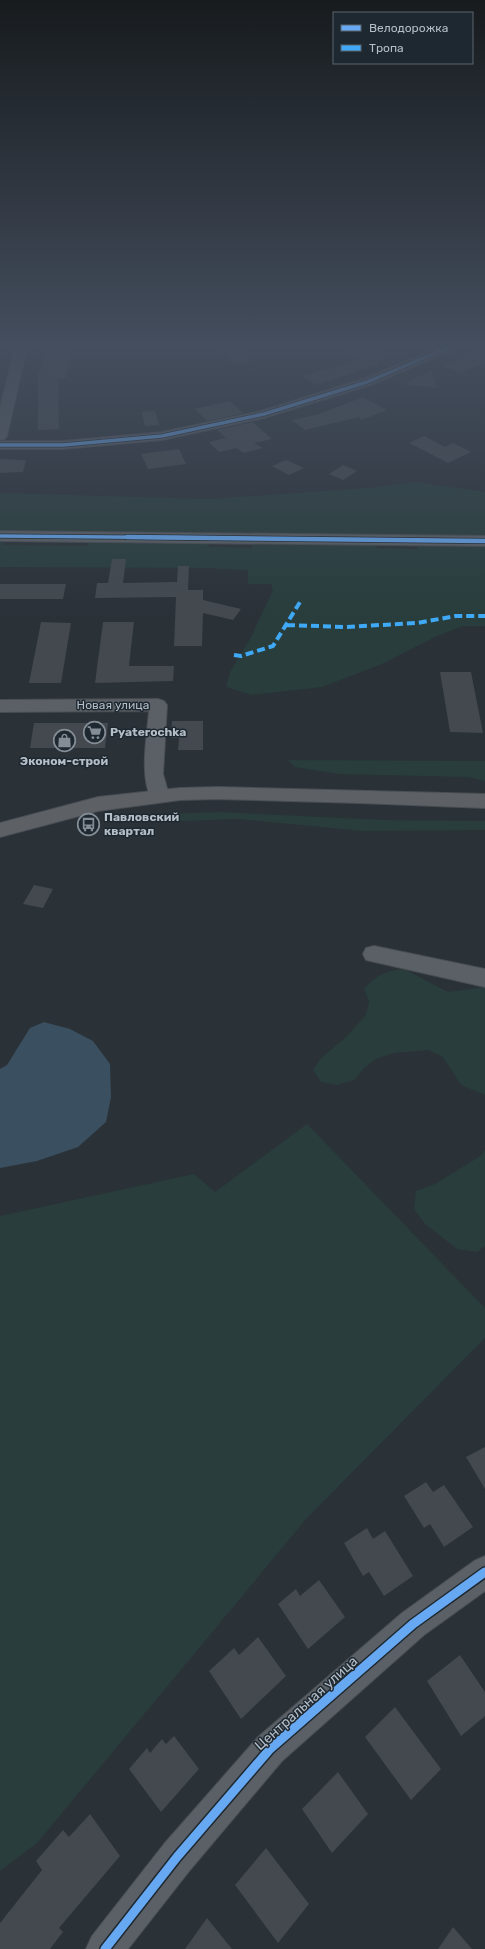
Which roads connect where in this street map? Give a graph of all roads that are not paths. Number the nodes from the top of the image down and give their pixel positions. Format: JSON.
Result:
{"nodes":[{"id":1,"x":171,"y":434,"type":"edge"},
{"id":2,"x":0,"y":445,"type":"edge"},
{"id":3,"x":0,"y":536,"type":"edge"},
{"id":4,"x":485,"y":541,"type":"edge"},
{"id":5,"x":0,"y":706,"type":"edge"},
{"id":6,"x":159,"y":795,"type":"junction"},
{"id":7,"x":485,"y":801,"type":"edge"},
{"id":8,"x":0,"y":830,"type":"edge"},
{"id":9,"x":374,"y":954,"type":"dead end"},
{"id":10,"x":485,"y":978,"type":"edge"},
{"id":11,"x":485,"y":1572,"type":"edge"},
{"id":12,"x":105,"y":1949,"type":"edge"}],
"edges":[{"from":1,"to":2,"type":"street"},
{"from":3,"to":4,"type":"street"},
{"from":5,"to":6,"type":"street","name":"Новая улица"},
{"from":6,"to":7,"type":"main road"},
{"from":6,"to":8,"type":"main road"},
{"from":9,"to":10,"type":"street"},
{"from":11,"to":12,"type":"street","name":"Центральная улица"}]}
